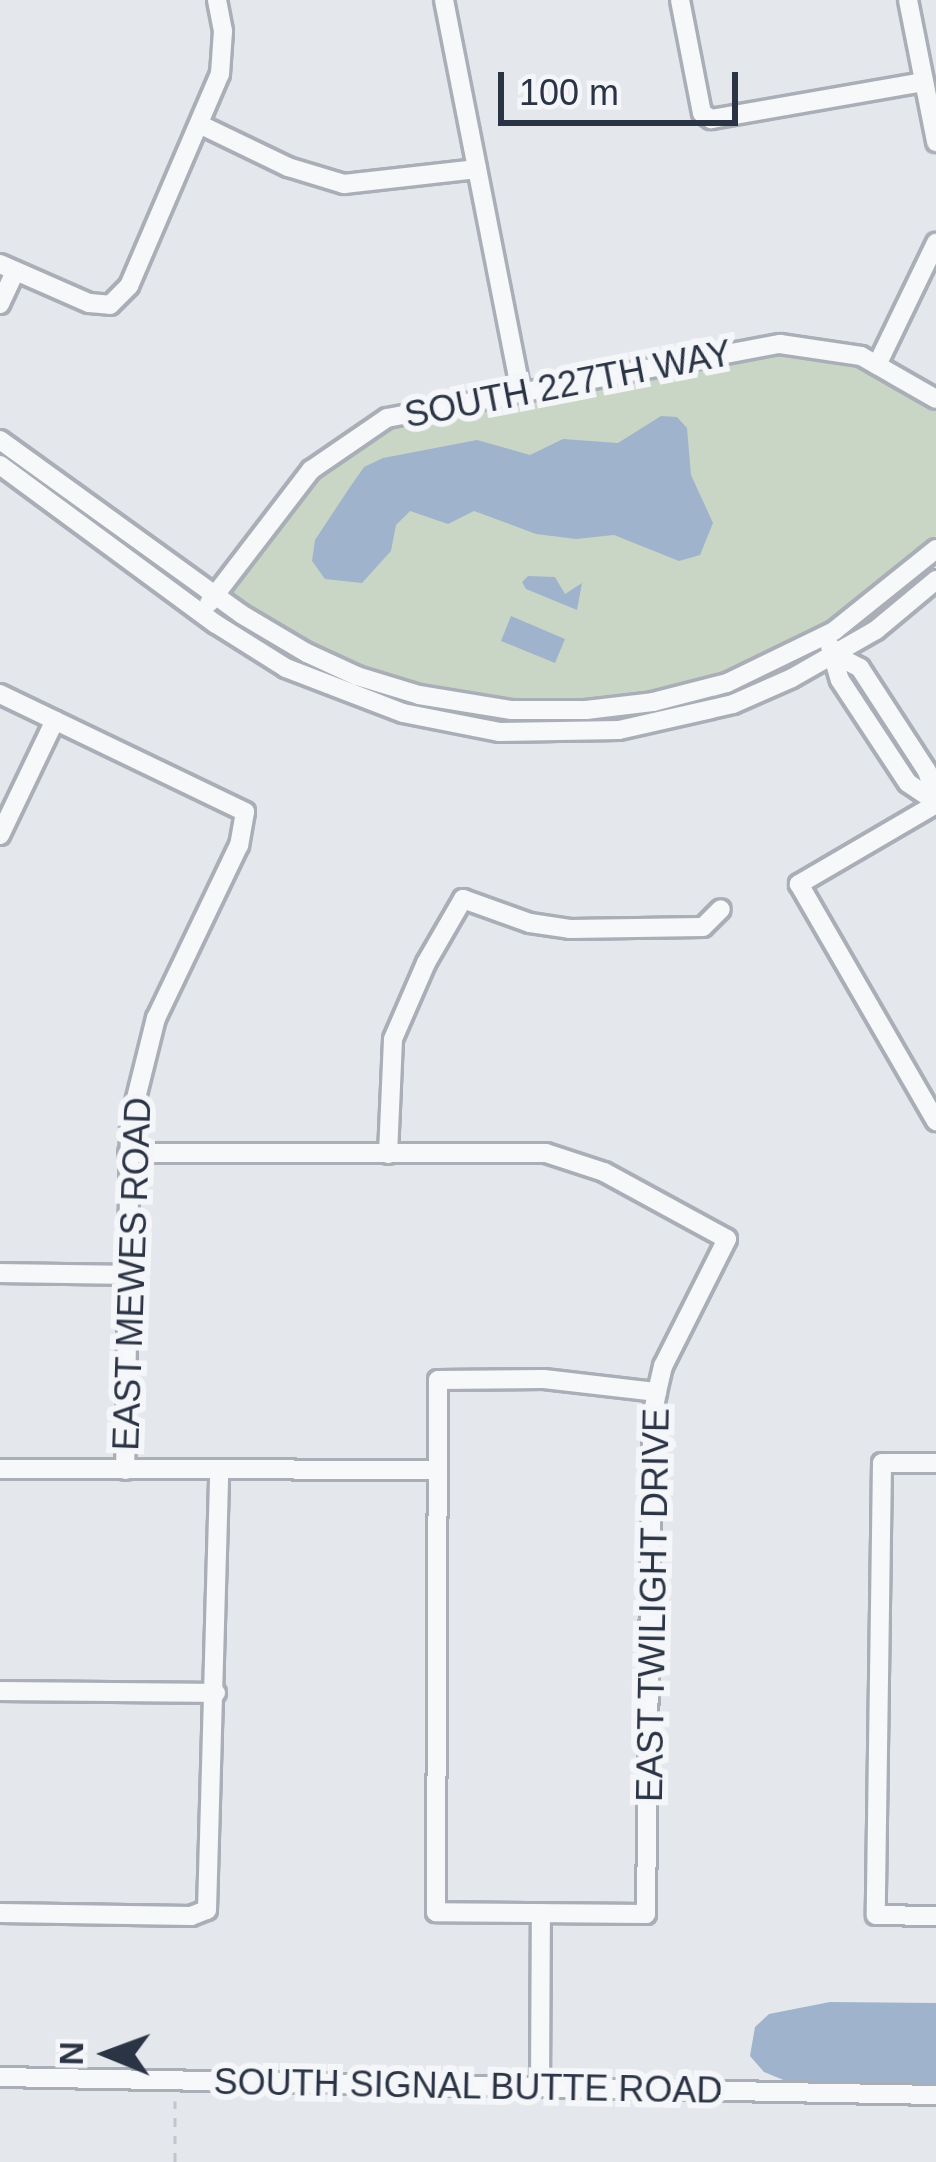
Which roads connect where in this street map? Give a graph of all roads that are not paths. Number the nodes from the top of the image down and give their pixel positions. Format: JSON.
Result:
{"nodes":[{"id":1,"x":217,"y":0,"type":"edge"},
{"id":2,"x":444,"y":0,"type":"edge"},
{"id":3,"x":680,"y":0,"type":"edge"},
{"id":4,"x":908,"y":0,"type":"edge"},
{"id":5,"x":924,"y":82,"type":"junction"},
{"id":6,"x":201,"y":125,"type":"junction"},
{"id":7,"x":936,"y":142,"type":"edge"},
{"id":8,"x":477,"y":169,"type":"junction"},
{"id":9,"x":936,"y":243,"type":"edge"},
{"id":10,"x":8,"y":268,"type":"edge"},
{"id":11,"x":0,"y":304,"type":"edge"},
{"id":12,"x":877,"y":365,"type":"junction"},
{"id":13,"x":521,"y":392,"type":"junction"},
{"id":14,"x":936,"y":399,"type":"edge"},
{"id":15,"x":0,"y":440,"type":"edge"},
{"id":16,"x":0,"y":465,"type":"edge"},
{"id":17,"x":936,"y":549,"type":"edge"},
{"id":18,"x":936,"y":580,"type":"edge"},
{"id":19,"x":216,"y":595,"type":"junction"},
{"id":20,"x":202,"y":613,"type":"junction"},
{"id":21,"x":824,"y":637,"type":"junction"},
{"id":22,"x":835,"y":655,"type":"junction"},
{"id":23,"x":0,"y":694,"type":"edge"},
{"id":24,"x":55,"y":720,"type":"junction"},
{"id":25,"x":897,"y":722,"type":"junction"},
{"id":26,"x":876,"y":736,"type":"junction"},
{"id":27,"x":936,"y":802,"type":"edge"},
{"id":28,"x":0,"y":835,"type":"edge"},
{"id":29,"x":721,"y":909,"type":"dead end"},
{"id":30,"x":936,"y":1121,"type":"edge"},
{"id":31,"x":128,"y":1153,"type":"junction"},
{"id":32,"x":388,"y":1154,"type":"junction"},
{"id":33,"x":0,"y":1273,"type":"edge"},
{"id":34,"x":126,"y":1276,"type":"junction"},
{"id":35,"x":657,"y":1392,"type":"junction"},
{"id":36,"x":936,"y":1463,"type":"edge"},
{"id":37,"x":0,"y":1469,"type":"edge"},
{"id":38,"x":438,"y":1470,"type":"junction"},
{"id":39,"x":125,"y":1471,"type":"junction"},
{"id":40,"x":219,"y":1471,"type":"junction"},
{"id":41,"x":0,"y":1691,"type":"edge"},
{"id":42,"x":216,"y":1693,"type":"junction"},
{"id":43,"x":0,"y":1913,"type":"edge"},
{"id":44,"x":542,"y":1913,"type":"junction"},
{"id":45,"x":936,"y":1916,"type":"edge"},
{"id":46,"x":0,"y":2077,"type":"edge"},
{"id":47,"x":540,"y":2087,"type":"junction"},
{"id":48,"x":936,"y":2095,"type":"edge"}],
"edges":[{"from":1,"to":6,"type":"street"},
{"from":2,"to":8,"type":"street"},
{"from":3,"to":5,"type":"street"},
{"from":4,"to":5,"type":"street"},
{"from":5,"to":7,"type":"street"},
{"from":6,"to":8,"type":"street"},
{"from":6,"to":10,"type":"street"},
{"from":8,"to":13,"type":"street"},
{"from":9,"to":12,"type":"street"},
{"from":10,"to":11,"type":"street"},
{"from":12,"to":13,"type":"street","name":"SOUTH 227TH WAY"},
{"from":12,"to":14,"type":"street","name":"SOUTH 227TH WAY"},
{"from":13,"to":19,"type":"street","name":"SOUTH 227TH WAY"},
{"from":15,"to":19,"type":"street"},
{"from":16,"to":20,"type":"street"},
{"from":17,"to":21,"type":"street"},
{"from":18,"to":22,"type":"street"},
{"from":19,"to":20,"type":"street","name":"SOUTH 227TH WAY"},
{"from":19,"to":21,"type":"street"},
{"from":20,"to":22,"type":"street"},
{"from":21,"to":22,"type":"street"},
{"from":22,"to":25,"type":"street"},
{"from":22,"to":26,"type":"street"},
{"from":23,"to":24,"type":"street"},
{"from":24,"to":28,"type":"street"},
{"from":24,"to":31,"type":"street","name":"EAST MEWES ROAD"},
{"from":25,"to":26,"type":"street"},
{"from":25,"to":27,"type":"street"},
{"from":26,"to":27,"type":"street"},
{"from":27,"to":30,"type":"street"},
{"from":29,"to":32,"type":"street"},
{"from":31,"to":32,"type":"street"},
{"from":31,"to":34,"type":"street","name":"EAST MEWES ROAD"},
{"from":32,"to":35,"type":"street","name":"EAST TWILIGHT DRIVE"},
{"from":33,"to":34,"type":"street"},
{"from":34,"to":39,"type":"street","name":"EAST MEWES ROAD"},
{"from":35,"to":38,"type":"street"},
{"from":35,"to":44,"type":"street","name":"EAST TWILIGHT DRIVE"},
{"from":36,"to":45,"type":"street"},
{"from":37,"to":39,"type":"street"},
{"from":38,"to":40,"type":"street"},
{"from":38,"to":44,"type":"street"},
{"from":39,"to":40,"type":"street"},
{"from":40,"to":42,"type":"street"},
{"from":41,"to":42,"type":"street"},
{"from":42,"to":43,"type":"street"},
{"from":44,"to":47,"type":"street"},
{"from":46,"to":47,"type":"street","name":"SOUTH SIGNAL BUTTE ROAD"},
{"from":47,"to":48,"type":"street","name":"SOUTH SIGNAL BUTTE ROAD"}]}
